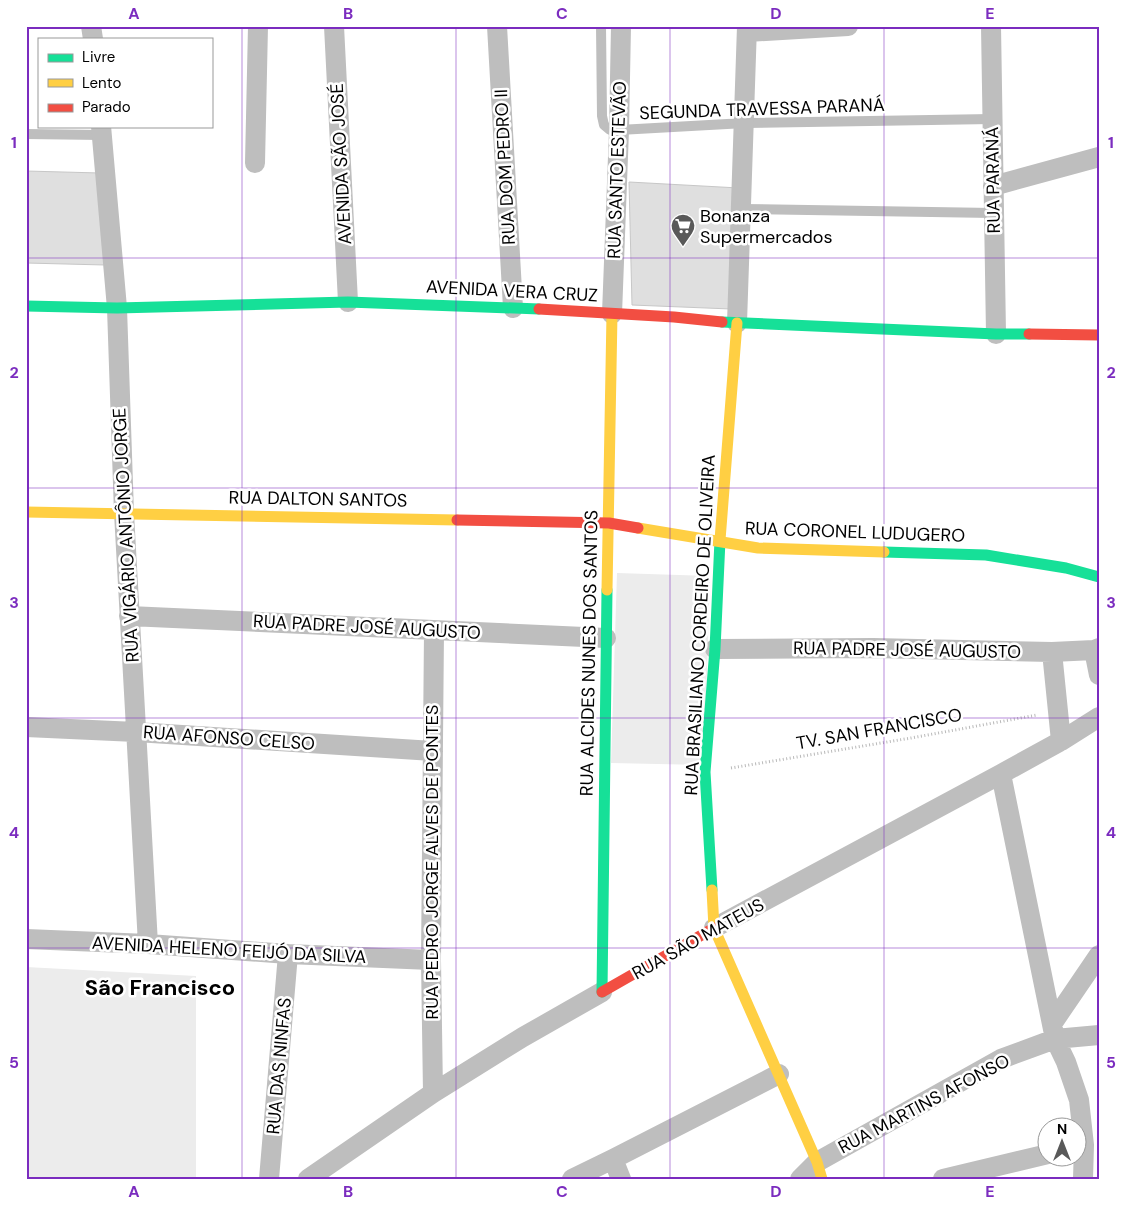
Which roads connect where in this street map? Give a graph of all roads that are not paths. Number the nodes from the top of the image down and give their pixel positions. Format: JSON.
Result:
{"nodes":[{"id":1,"x":258,"y":26,"type":"edge"},
{"id":2,"x":334,"y":26,"type":"edge"},
{"id":3,"x":497,"y":26,"type":"edge"},
{"id":4,"x":601,"y":26,"type":"edge"},
{"id":5,"x":620,"y":26,"type":"edge"},
{"id":6,"x":848,"y":26,"type":"edge"},
{"id":7,"x":991,"y":26,"type":"edge"},
{"id":8,"x":747,"y":29,"type":"edge"},
{"id":9,"x":992,"y":119,"type":"junction"},
{"id":10,"x":745,"y":123,"type":"junction"},
{"id":11,"x":619,"y":130,"type":"junction"},
{"id":12,"x":101,"y":131,"type":"edge"},
{"id":13,"x":26,"y":134,"type":"edge"},
{"id":14,"x":1099,"y":157,"type":"edge"},
{"id":15,"x":255,"y":164,"type":"dead end"},
{"id":16,"x":993,"y":186,"type":"junction"},
{"id":17,"x":742,"y":209,"type":"junction"},
{"id":18,"x":993,"y":213,"type":"junction"},
{"id":19,"x":348,"y":302,"type":"junction"},
{"id":20,"x":26,"y":306,"type":"edge"},
{"id":21,"x":117,"y":308,"type":"junction"},
{"id":22,"x":512,"y":308,"type":"junction"},
{"id":23,"x":612,"y":314,"type":"junction"},
{"id":24,"x":737,"y":323,"type":"junction"},
{"id":25,"x":996,"y":334,"type":"junction"},
{"id":26,"x":1099,"y":335,"type":"edge"},
{"id":27,"x":26,"y":512,"type":"edge"},
{"id":28,"x":124,"y":513,"type":"junction"},
{"id":29,"x":609,"y":523,"type":"junction"},
{"id":30,"x":720,"y":542,"type":"junction"},
{"id":31,"x":1099,"y":577,"type":"edge"},
{"id":32,"x":129,"y":616,"type":"junction"},
{"id":33,"x":434,"y":631,"type":"junction"},
{"id":34,"x":606,"y":638,"type":"junction"},
{"id":35,"x":715,"y":649,"type":"junction"},
{"id":36,"x":1097,"y":649,"type":"edge"},
{"id":37,"x":1052,"y":652,"type":"junction"},
{"id":38,"x":1099,"y":675,"type":"edge"},
{"id":39,"x":1099,"y":718,"type":"edge"},
{"id":40,"x":26,"y":727,"type":"edge"},
{"id":41,"x":136,"y":732,"type":"junction"},
{"id":42,"x":1061,"y":741,"type":"junction"},
{"id":43,"x":432,"y":751,"type":"junction"},
{"id":44,"x":1001,"y":774,"type":"junction"},
{"id":45,"x":714,"y":928,"type":"junction"},
{"id":46,"x":26,"y":939,"type":"edge"},
{"id":47,"x":148,"y":944,"type":"junction"},
{"id":48,"x":288,"y":954,"type":"junction"},
{"id":49,"x":1099,"y":955,"type":"edge"},
{"id":50,"x":431,"y":960,"type":"junction"},
{"id":51,"x":602,"y":992,"type":"junction"},
{"id":52,"x":1054,"y":1032,"type":"junction"},
{"id":53,"x":1099,"y":1035,"type":"edge"},
{"id":54,"x":779,"y":1074,"type":"junction"},
{"id":55,"x":432,"y":1093,"type":"junction"},
{"id":56,"x":1082,"y":1118,"type":"edge"},
{"id":57,"x":1038,"y":1156,"type":"edge"},
{"id":58,"x":613,"y":1159,"type":"junction"},
{"id":59,"x":820,"y":1170,"type":"edge"},
{"id":60,"x":269,"y":1179,"type":"edge"},
{"id":61,"x":308,"y":1179,"type":"edge"},
{"id":62,"x":572,"y":1179,"type":"edge"},
{"id":63,"x":620,"y":1179,"type":"edge"},
{"id":64,"x":800,"y":1179,"type":"edge"},
{"id":65,"x":943,"y":1179,"type":"edge"}],
"edges":[{"from":1,"to":15,"type":"street"},
{"from":2,"to":19,"type":"street","name":"AVENIDA SÃO JOSÉ"},
{"from":3,"to":22,"type":"street","name":"RUA DOM PEDRO II"},
{"from":4,"to":11,"type":"lane","name":"SEGUNDA TRAVESSA PARANÁ"},
{"from":5,"to":11,"type":"street","name":"RUA SANTO ESTEVÃO"},
{"from":6,"to":8,"type":"street"},
{"from":7,"to":9,"type":"street","name":"RUA PARANÁ"},
{"from":8,"to":10,"type":"street"},
{"from":9,"to":10,"type":"lane","name":"SEGUNDA TRAVESSA PARANÁ"},
{"from":9,"to":16,"type":"street","name":"RUA PARANÁ"},
{"from":10,"to":11,"type":"lane","name":"SEGUNDA TRAVESSA PARANÁ"},
{"from":10,"to":17,"type":"street"},
{"from":11,"to":23,"type":"street","name":"RUA SANTO ESTEVÃO"},
{"from":12,"to":13,"type":"lane"},
{"from":12,"to":21,"type":"street","name":"RUA VIGÁRIO ANTÔNIO JORGE"},
{"from":14,"to":16,"type":"street"},
{"from":16,"to":18,"type":"street","name":"RUA PARANÁ"},
{"from":17,"to":18,"type":"lane"},
{"from":17,"to":24,"type":"street"},
{"from":18,"to":25,"type":"street","name":"RUA PARANÁ"},
{"from":19,"to":21,"type":"main road","name":"AVENIDA VERA CRUZ"},
{"from":19,"to":22,"type":"main road","name":"AVENIDA VERA CRUZ"},
{"from":20,"to":21,"type":"main road","name":"AVENIDA VERA CRUZ"},
{"from":21,"to":28,"type":"street","name":"RUA VIGÁRIO ANTÔNIO JORGE"},
{"from":22,"to":23,"type":"main road","name":"AVENIDA VERA CRUZ"},
{"from":23,"to":24,"type":"main road","name":"AVENIDA VERA CRUZ"},
{"from":23,"to":29,"type":"main road","name":"RUA ALCIDES NUNES DOS SANTOS"},
{"from":24,"to":25,"type":"main road","name":"AVENIDA VERA CRUZ"},
{"from":24,"to":30,"type":"main road","name":"RUA BRASILIANO CORDEIRO DE OLIVEIRA"},
{"from":25,"to":26,"type":"main road","name":"AVENIDA VERA CRUZ"},
{"from":27,"to":28,"type":"main road","name":"RUA DALTON SANTOS"},
{"from":28,"to":29,"type":"main road","name":"RUA DALTON SANTOS"},
{"from":28,"to":32,"type":"street","name":"RUA VIGÁRIO ANTÔNIO JORGE"},
{"from":29,"to":30,"type":"main road","name":"RUA CORONEL LUDUGERO"},
{"from":29,"to":34,"type":"main road","name":"RUA ALCIDES NUNES DOS SANTOS"},
{"from":30,"to":31,"type":"main road","name":"RUA CORONEL LUDUGERO"},
{"from":30,"to":35,"type":"main road","name":"RUA BRASILIANO CORDEIRO DE OLIVEIRA"},
{"from":32,"to":33,"type":"street","name":"RUA PADRE JOSÉ AUGUSTO"},
{"from":32,"to":41,"type":"street","name":"RUA VIGÁRIO ANTÔNIO JORGE"},
{"from":33,"to":34,"type":"street","name":"RUA PADRE JOSÉ AUGUSTO"},
{"from":33,"to":43,"type":"street","name":"RUA PEDRO JORGE ALVES DE PONTES"},
{"from":34,"to":51,"type":"main road","name":"RUA ALCIDES NUNES DOS SANTOS"},
{"from":35,"to":37,"type":"street","name":"RUA PADRE JOSÉ AUGUSTO"},
{"from":35,"to":45,"type":"main road","name":"RUA BRASILIANO CORDEIRO DE OLIVEIRA"},
{"from":36,"to":37,"type":"street","name":"RUA PADRE JOSÉ AUGUSTO"},
{"from":36,"to":38,"type":"street"},
{"from":37,"to":42,"type":"street"},
{"from":39,"to":42,"type":"street","name":"RUA SÃO MATEUS"},
{"from":40,"to":41,"type":"street","name":"RUA AFONSO CELSO"},
{"from":41,"to":43,"type":"street","name":"RUA AFONSO CELSO"},
{"from":41,"to":47,"type":"street","name":"RUA VIGÁRIO ANTÔNIO JORGE"},
{"from":42,"to":44,"type":"street","name":"RUA SÃO MATEUS"},
{"from":43,"to":50,"type":"street","name":"RUA PEDRO JORGE ALVES DE PONTES"},
{"from":44,"to":45,"type":"street","name":"RUA SÃO MATEUS"},
{"from":44,"to":52,"type":"street"},
{"from":45,"to":51,"type":"main road","name":"RUA SÃO MATEUS"},
{"from":45,"to":54,"type":"main road"},
{"from":46,"to":47,"type":"street","name":"AVENIDA HELENO FEIJÓ DA SILVA"},
{"from":47,"to":48,"type":"street","name":"AVENIDA HELENO FEIJÓ DA SILVA"},
{"from":48,"to":50,"type":"street","name":"AVENIDA HELENO FEIJÓ DA SILVA"},
{"from":48,"to":60,"type":"street","name":"RUA DAS NINFAS"},
{"from":49,"to":52,"type":"street"},
{"from":50,"to":55,"type":"street","name":"RUA PEDRO JORGE ALVES DE PONTES"},
{"from":51,"to":55,"type":"street","name":"RUA SÃO MATEUS"},
{"from":52,"to":53,"type":"street","name":"RUA MARTINS AFONSO"},
{"from":52,"to":56,"type":"street"},
{"from":52,"to":59,"type":"street","name":"RUA MARTINS AFONSO"},
{"from":54,"to":58,"type":"street"},
{"from":54,"to":59,"type":"main road"},
{"from":55,"to":61,"type":"street","name":"RUA SÃO MATEUS"},
{"from":57,"to":65,"type":"street"},
{"from":58,"to":62,"type":"street"},
{"from":58,"to":63,"type":"street"},
{"from":59,"to":64,"type":"street","name":"RUA MARTINS AFONSO"}]}
